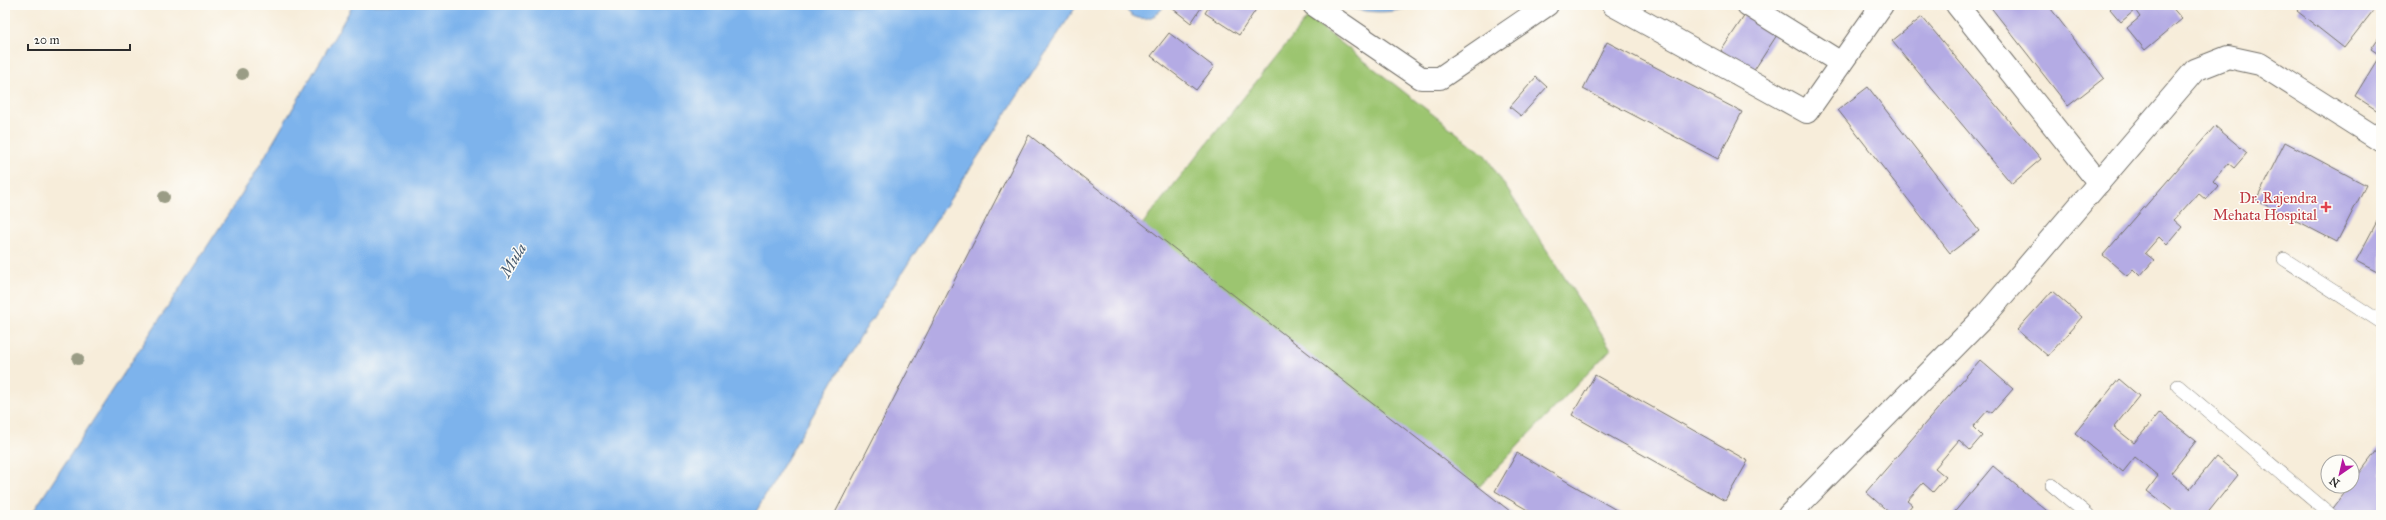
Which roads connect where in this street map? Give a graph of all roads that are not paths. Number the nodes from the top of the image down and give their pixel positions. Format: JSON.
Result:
{"nodes":[{"id":1,"x":1314,"y":5,"type":"edge"},
{"id":2,"x":1546,"y":5,"type":"edge"},
{"id":3,"x":1613,"y":5,"type":"edge"},
{"id":4,"x":1748,"y":5,"type":"edge"},
{"id":5,"x":1882,"y":5,"type":"edge"},
{"id":6,"x":1957,"y":5,"type":"edge"},
{"id":7,"x":1841,"y":63,"type":"junction"},
{"id":8,"x":2381,"y":142,"type":"edge"},
{"id":9,"x":2099,"y":183,"type":"junction"},
{"id":10,"x":2284,"y":259,"type":"dead end"},
{"id":11,"x":2381,"y":322,"type":"edge"},
{"id":12,"x":2178,"y":386,"type":"dead end"},
{"id":13,"x":2052,"y":485,"type":"dead end"},
{"id":14,"x":1789,"y":515,"type":"edge"},
{"id":15,"x":2088,"y":515,"type":"edge"},
{"id":16,"x":2331,"y":515,"type":"edge"}],
"edges":[{"from":1,"to":2,"type":"street"},
{"from":3,"to":7,"type":"street"},
{"from":4,"to":7,"type":"street"},
{"from":5,"to":7,"type":"street"},
{"from":6,"to":9,"type":"street"},
{"from":8,"to":9,"type":"street"},
{"from":9,"to":14,"type":"street"},
{"from":10,"to":11,"type":"lane"},
{"from":12,"to":16,"type":"lane"},
{"from":13,"to":15,"type":"lane"}]}
